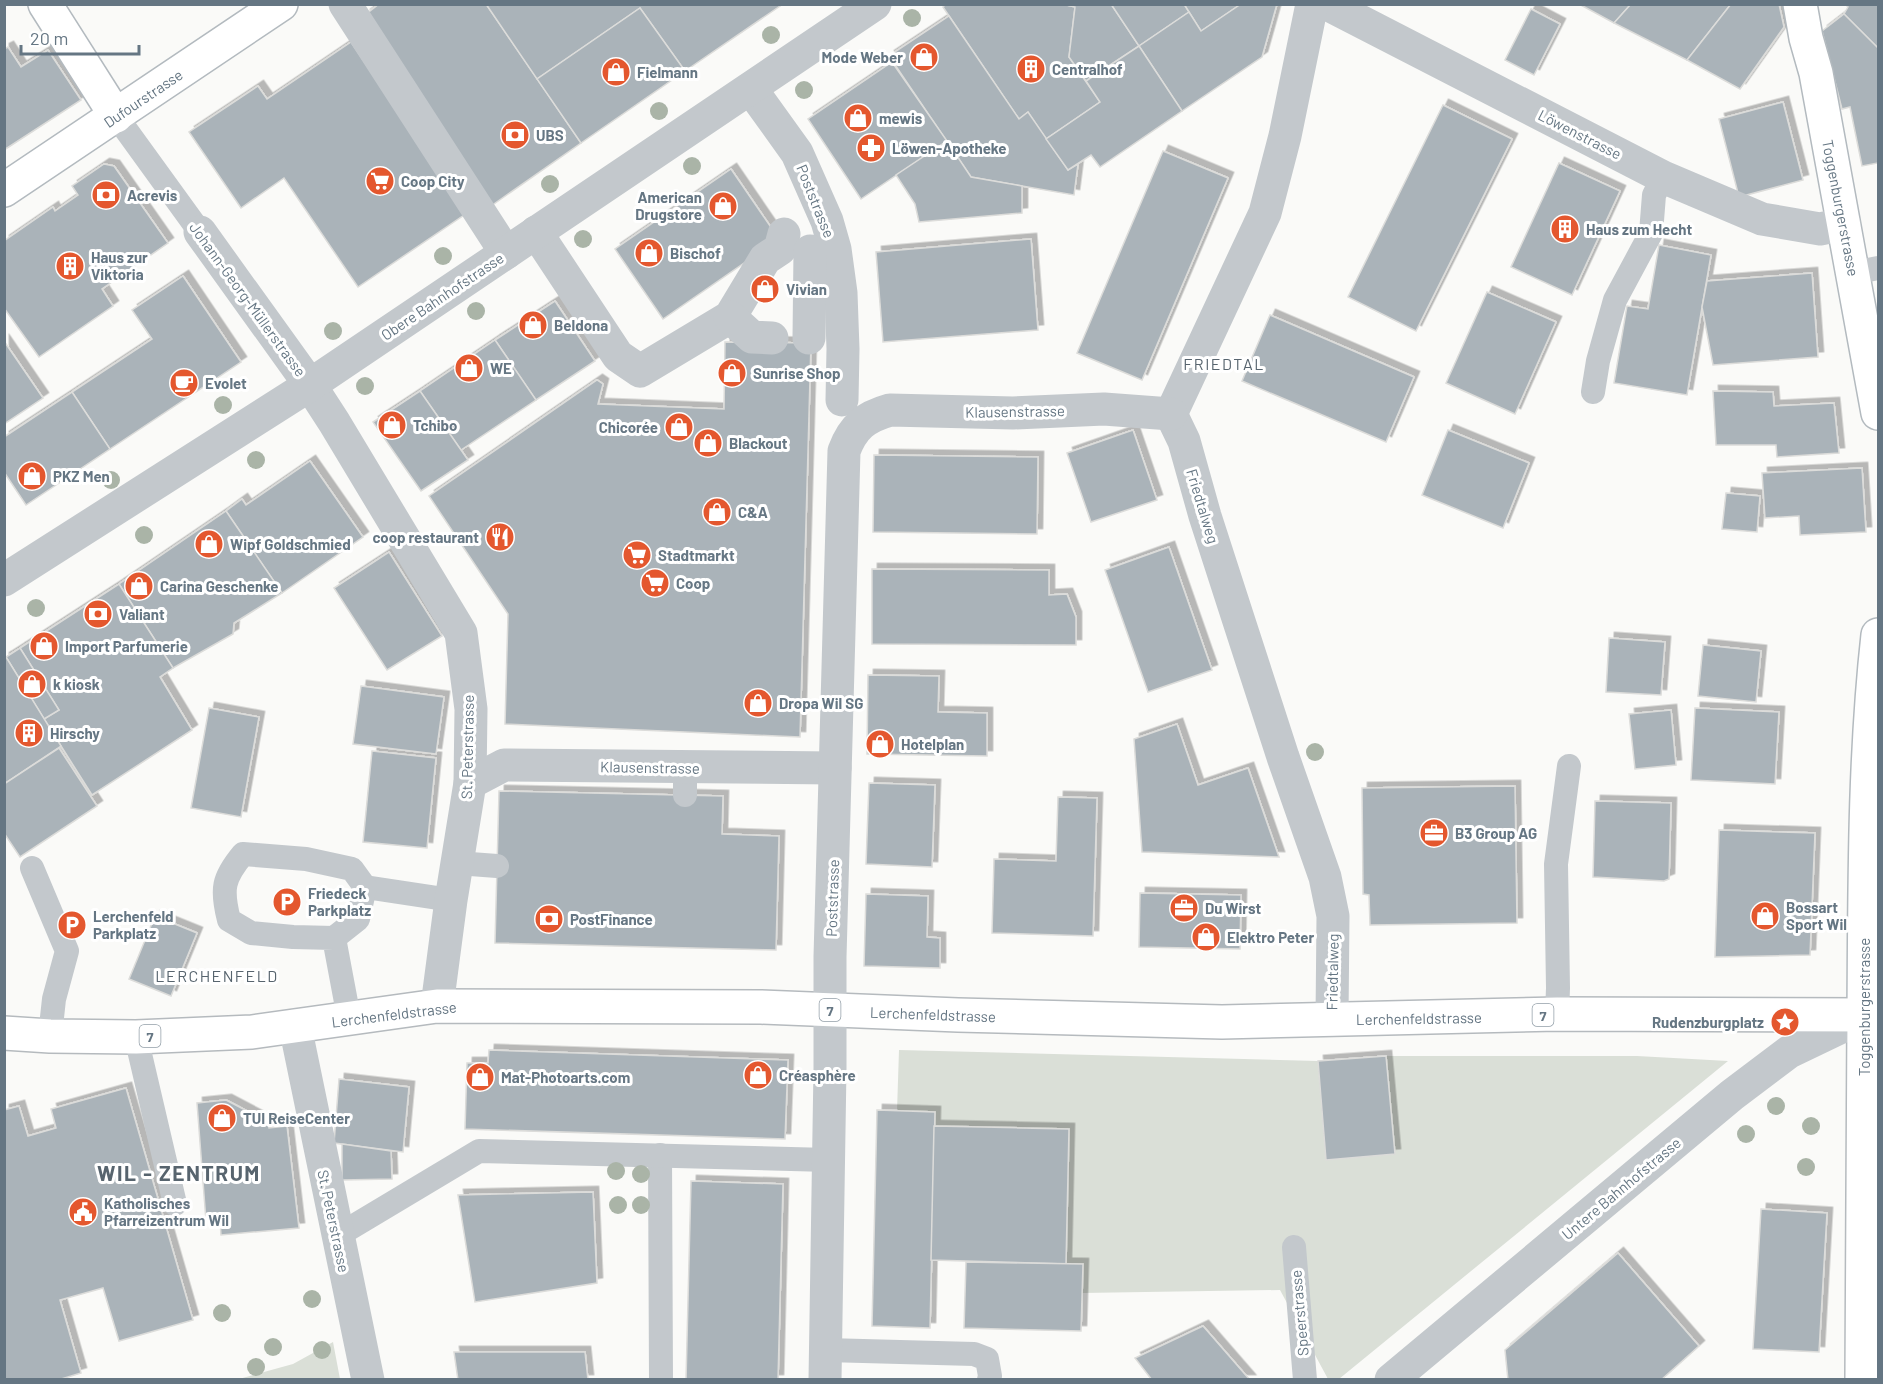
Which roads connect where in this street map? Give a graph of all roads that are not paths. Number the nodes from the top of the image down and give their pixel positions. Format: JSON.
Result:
{"nodes":[{"id":1,"x":45,"y":4,"type":"edge"},
{"id":2,"x":281,"y":4,"type":"edge"},
{"id":3,"x":345,"y":4,"type":"edge"},
{"id":4,"x":1312,"y":4,"type":"edge"},
{"id":5,"x":1327,"y":4,"type":"edge"},
{"id":6,"x":1800,"y":4,"type":"edge"},
{"id":7,"x":859,"y":9,"type":"edge"},
{"id":8,"x":751,"y":89,"type":"junction"},
{"id":9,"x":116,"y":116,"type":"junction"},
{"id":10,"x":1663,"y":177,"type":"junction"},
{"id":11,"x":813,"y":189,"type":"junction"},
{"id":12,"x":4,"y":190,"type":"edge"},
{"id":13,"x":1844,"y":224,"type":"junction"},
{"id":14,"x":200,"y":232,"type":"joint"},
{"id":15,"x":536,"y":232,"type":"junction"},
{"id":16,"x":798,"y":244,"type":"junction"},
{"id":17,"x":506,"y":253,"type":"junction"},
{"id":18,"x":1866,"y":270,"type":"edge"},
{"id":19,"x":730,"y":317,"type":"junction"},
{"id":20,"x":794,"y":338,"type":"junction"},
{"id":21,"x":843,"y":349,"type":"junction"},
{"id":22,"x":310,"y":385,"type":"junction"},
{"id":23,"x":1593,"y":392,"type":"dead end"},
{"id":24,"x":852,"y":411,"type":"junction"},
{"id":25,"x":1878,"y":413,"type":"edge"},
{"id":26,"x":1171,"y":414,"type":"junction"},
{"id":27,"x":4,"y":580,"type":"edge"},
{"id":28,"x":1878,"y":635,"type":"edge"},
{"id":29,"x":1569,"y":766,"type":"dead end"},
{"id":30,"x":835,"y":768,"type":"junction"},
{"id":31,"x":470,"y":783,"type":"junction"},
{"id":32,"x":457,"y":863,"type":"junction"},
{"id":33,"x":497,"y":866,"type":"dead end"},
{"id":34,"x":32,"y":868,"type":"dead end"},
{"id":35,"x":365,"y":887,"type":"junction"},
{"id":36,"x":451,"y":900,"type":"junction"},
{"id":37,"x":334,"y":938,"type":"junction"},
{"id":38,"x":437,"y":1005,"type":"junction"},
{"id":39,"x":830,"y":1010,"type":"junction"},
{"id":40,"x":1557,"y":1014,"type":"junction"},
{"id":41,"x":1871,"y":1015,"type":"edge"},
{"id":42,"x":349,"y":1018,"type":"junction"},
{"id":43,"x":1332,"y":1020,"type":"junction"},
{"id":44,"x":295,"y":1026,"type":"junction"},
{"id":45,"x":4,"y":1033,"type":"edge"},
{"id":46,"x":50,"y":1036,"type":"junction"},
{"id":47,"x":136,"y":1037,"type":"junction"},
{"id":48,"x":660,"y":1155,"type":"junction"},
{"id":49,"x":829,"y":1160,"type":"junction"},
{"id":50,"x":174,"y":1204,"type":"dead end"},
{"id":51,"x":337,"y":1236,"type":"junction"},
{"id":52,"x":1294,"y":1247,"type":"dead end"},
{"id":53,"x":1870,"y":1310,"type":"edge"},
{"id":54,"x":826,"y":1365,"type":"edge"},
{"id":55,"x":368,"y":1380,"type":"edge"},
{"id":56,"x":661,"y":1380,"type":"edge"},
{"id":57,"x":989,"y":1380,"type":"edge"},
{"id":58,"x":1305,"y":1380,"type":"edge"},
{"id":59,"x":1391,"y":1380,"type":"edge"},
{"id":60,"x":1862,"y":1380,"type":"edge"}],
"edges":[{"from":1,"to":9,"type":"main road","name":"Johann-Georg-Müllerstrasse"},
{"from":2,"to":9,"type":"main road","name":"Dufourstrasse"},
{"from":3,"to":17,"type":"street"},
{"from":4,"to":26,"type":"street"},
{"from":5,"to":10,"type":"street","name":"Löwenstrasse"},
{"from":6,"to":13,"type":"main road","name":"Toggenburgerstrasse"},
{"from":7,"to":8,"type":"street","name":"Obere Bahnhofstrasse"},
{"from":8,"to":11,"type":"street","name":"Poststrasse"},
{"from":8,"to":15,"type":"street","name":"Obere Bahnhofstrasse"},
{"from":9,"to":12,"type":"main road","name":"Dufourstrasse"},
{"from":9,"to":14,"type":"lane","name":"Johann-Georg-Müllerstrasse"},
{"from":10,"to":13,"type":"street","name":"Löwenstrasse"},
{"from":10,"to":23,"type":"lane"},
{"from":11,"to":16,"type":"street"},
{"from":11,"to":16,"type":"street","name":"Poststrasse"},
{"from":13,"to":18,"type":"main road","name":"Toggenburgerstrasse"},
{"from":14,"to":22,"type":"street","name":"Johann-Georg-Müllerstrasse"},
{"from":15,"to":17,"type":"street","name":"Obere Bahnhofstrasse"},
{"from":15,"to":19,"type":"street"},
{"from":16,"to":19,"type":"street"},
{"from":16,"to":20,"type":"street"},
{"from":16,"to":21,"type":"street","name":"Poststrasse"},
{"from":17,"to":22,"type":"street","name":"Obere Bahnhofstrasse"},
{"from":18,"to":25,"type":"main road","name":"Toggenburgerstrasse"},
{"from":19,"to":20,"type":"street"},
{"from":20,"to":21,"type":"street"},
{"from":21,"to":24,"type":"street","name":"Poststrasse"},
{"from":22,"to":27,"type":"street","name":"Obere Bahnhofstrasse"},
{"from":22,"to":31,"type":"street","name":"St. Peterstrasse"},
{"from":24,"to":26,"type":"street","name":"Klausenstrasse"},
{"from":24,"to":30,"type":"street","name":"Poststrasse"},
{"from":26,"to":43,"type":"street","name":"Friedtalweg"},
{"from":28,"to":41,"type":"main road","name":"Toggenburgerstrasse"},
{"from":29,"to":40,"type":"lane"},
{"from":30,"to":31,"type":"street","name":"Klausenstrasse"},
{"from":30,"to":39,"type":"street","name":"Poststrasse"},
{"from":31,"to":32,"type":"street","name":"St. Peterstrasse"},
{"from":32,"to":33,"type":"lane"},
{"from":32,"to":36,"type":"street","name":"St. Peterstrasse"},
{"from":34,"to":46,"type":"lane"},
{"from":35,"to":36,"type":"lane"},
{"from":35,"to":37,"type":"lane"},
{"from":35,"to":37,"type":"lane"},
{"from":36,"to":38,"type":"street","name":"St. Peterstrasse"},
{"from":37,"to":42,"type":"lane"},
{"from":38,"to":39,"type":"main road","name":"Lerchenfeldstrasse","number":"7"},
{"from":38,"to":42,"type":"main road","name":"Lerchenfeldstrasse","number":"7"},
{"from":39,"to":43,"type":"main road","name":"Lerchenfeldstrasse","number":"7"},
{"from":39,"to":49,"type":"street","name":"Poststrasse"},
{"from":40,"to":41,"type":"main road","name":"Lerchenfeldstrasse","number":"7"},
{"from":40,"to":43,"type":"main road","name":"Lerchenfeldstrasse","number":"7"},
{"from":41,"to":53,"type":"main road","name":"Toggenburgerstrasse"},
{"from":41,"to":59,"type":"street","name":"Untere Bahnhofstrasse"},
{"from":42,"to":44,"type":"main road","name":"Lerchenfeldstrasse","number":"7"},
{"from":44,"to":47,"type":"main road","name":"Lerchenfeldstrasse","number":"7"},
{"from":44,"to":51,"type":"street","name":"St. Peterstrasse"},
{"from":45,"to":46,"type":"main road","name":"Lerchenfeldstrasse","number":"7"},
{"from":46,"to":47,"type":"main road","name":"Lerchenfeldstrasse","number":"7"},
{"from":47,"to":50,"type":"lane"},
{"from":48,"to":49,"type":"lane"},
{"from":48,"to":51,"type":"lane"},
{"from":48,"to":56,"type":"lane"},
{"from":49,"to":54,"type":"street","name":"Poststrasse"},
{"from":51,"to":55,"type":"street","name":"St. Peterstrasse"},
{"from":52,"to":58,"type":"lane","name":"Speerstrasse"},
{"from":53,"to":60,"type":"main road","name":"Toggenburgerstrasse"},
{"from":54,"to":57,"type":"lane"}]}
